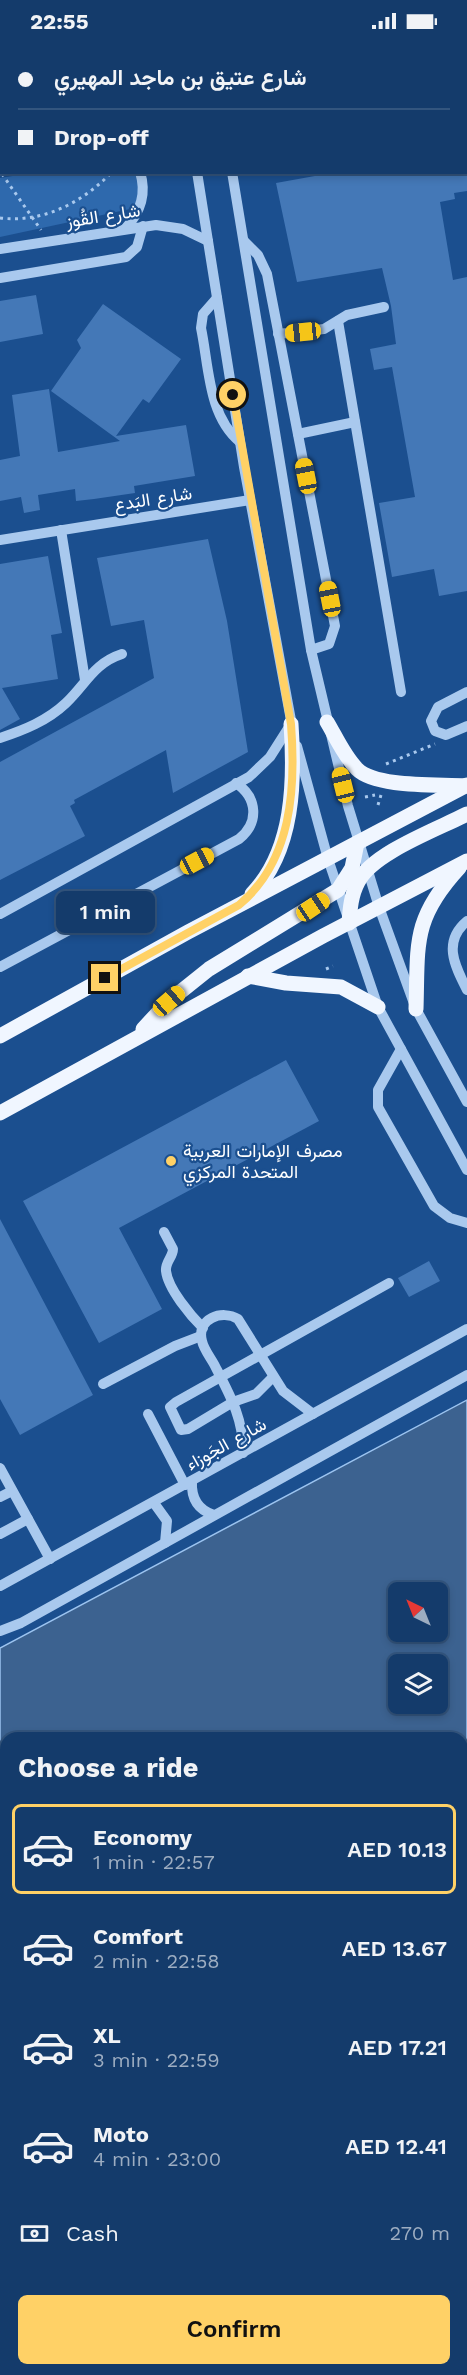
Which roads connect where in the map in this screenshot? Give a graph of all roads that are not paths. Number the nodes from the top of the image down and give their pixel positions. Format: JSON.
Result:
{"nodes":[{"id":1,"x":140,"y":174,"type":"edge"},
{"id":2,"x":197,"y":174,"type":"edge"},
{"id":3,"x":232,"y":174,"type":"edge"},
{"id":4,"x":143,"y":226,"type":"junction"},
{"id":5,"x":125,"y":229,"type":"junction"},
{"id":6,"x":208,"y":241,"type":"junction"},
{"id":7,"x":244,"y":241,"type":"junction"},
{"id":8,"x":0,"y":249,"type":"edge"},
{"id":9,"x":0,"y":278,"type":"edge"},
{"id":10,"x":217,"y":298,"type":"junction"},
{"id":11,"x":384,"y":307,"type":"dead end"},
{"id":12,"x":338,"y":321,"type":"junction"},
{"id":13,"x":278,"y":334,"type":"junction"},
{"id":14,"x":355,"y":422,"type":"junction"},
{"id":15,"x":298,"y":434,"type":"junction"},
{"id":16,"x":240,"y":442,"type":"junction"},
{"id":17,"x":250,"y":500,"type":"junction"},
{"id":18,"x":61,"y":530,"type":"junction"},
{"id":19,"x":0,"y":540,"type":"edge"},
{"id":20,"x":311,"y":650,"type":"junction"},
{"id":21,"x":122,"y":654,"type":"dead end"},
{"id":22,"x":85,"y":680,"type":"junction"},
{"id":23,"x":401,"y":692,"type":"dead end"},
{"id":24,"x":467,"y":692,"type":"edge"},
{"id":25,"x":327,"y":722,"type":"junction"},
{"id":26,"x":291,"y":724,"type":"junction"},
{"id":27,"x":467,"y":726,"type":"edge"},
{"id":28,"x":0,"y":738,"type":"edge"},
{"id":29,"x":236,"y":783,"type":"junction"},
{"id":30,"x":466,"y":786,"type":"edge"},
{"id":31,"x":467,"y":813,"type":"edge"},
{"id":32,"x":357,"y":843,"type":"junction"},
{"id":33,"x":328,"y":859,"type":"junction"},
{"id":34,"x":466,"y":861,"type":"edge"},
{"id":35,"x":367,"y":869,"type":"junction"},
{"id":36,"x":338,"y":890,"type":"junction"},
{"id":37,"x":239,"y":905,"type":"junction"},
{"id":38,"x":379,"y":907,"type":"junction"},
{"id":39,"x":0,"y":914,"type":"edge"},
{"id":40,"x":467,"y":921,"type":"edge"},
{"id":41,"x":349,"y":923,"type":"junction"},
{"id":42,"x":0,"y":967,"type":"edge"},
{"id":43,"x":248,"y":976,"type":"junction"},
{"id":44,"x":467,"y":990,"type":"edge"},
{"id":45,"x":378,"y":1007,"type":"junction"},
{"id":46,"x":416,"y":1009,"type":"junction"},
{"id":47,"x":0,"y":1036,"type":"edge"},
{"id":48,"x":135,"y":1038,"type":"junction"},
{"id":49,"x":401,"y":1049,"type":"junction"},
{"id":50,"x":467,"y":1102,"type":"edge"},
{"id":51,"x":0,"y":1113,"type":"edge"},
{"id":52,"x":467,"y":1170,"type":"edge"},
{"id":53,"x":467,"y":1223,"type":"edge"},
{"id":54,"x":164,"y":1232,"type":"dead end"},
{"id":55,"x":389,"y":1283,"type":"dead end"},
{"id":56,"x":467,"y":1329,"type":"edge"},
{"id":57,"x":202,"y":1332,"type":"junction"},
{"id":58,"x":261,"y":1356,"type":"junction"},
{"id":59,"x":467,"y":1375,"type":"edge"},
{"id":60,"x":273,"y":1377,"type":"junction"},
{"id":61,"x":221,"y":1378,"type":"junction"},
{"id":62,"x":103,"y":1384,"type":"dead end"},
{"id":63,"x":233,"y":1402,"type":"junction"},
{"id":64,"x":148,"y":1414,"type":"dead end"},
{"id":65,"x":313,"y":1414,"type":"junction"},
{"id":66,"x":243,"y":1453,"type":"junction"},
{"id":67,"x":0,"y":1468,"type":"edge"},
{"id":68,"x":189,"y":1483,"type":"junction"},
{"id":69,"x":12,"y":1491,"type":"junction"},
{"id":70,"x":0,"y":1497,"type":"edge"},
{"id":71,"x":154,"y":1503,"type":"junction"},
{"id":72,"x":214,"y":1515,"type":"junction"},
{"id":73,"x":28,"y":1519,"type":"junction"},
{"id":74,"x":0,"y":1534,"type":"edge"},
{"id":75,"x":165,"y":1543,"type":"junction"},
{"id":76,"x":50,"y":1559,"type":"junction"},
{"id":77,"x":0,"y":1586,"type":"edge"},
{"id":78,"x":0,"y":1631,"type":"edge"}],
"edges":[{"from":1,"to":5,"type":"street"},
{"from":2,"to":6,"type":"street"},
{"from":3,"to":7,"type":"street"},
{"from":4,"to":5,"type":"street","name":"شارع القُوز"},
{"from":4,"to":6,"type":"street","name":"شارع القُوز"},
{"from":4,"to":9,"type":"street"},
{"from":5,"to":8,"type":"street","name":"شارع القُوز"},
{"from":6,"to":10,"type":"street"},
{"from":7,"to":13,"type":"street"},
{"from":7,"to":20,"type":"street"},
{"from":10,"to":16,"type":"street"},
{"from":10,"to":16,"type":"street"},
{"from":11,"to":12,"type":"street"},
{"from":12,"to":13,"type":"street"},
{"from":12,"to":14,"type":"street"},
{"from":13,"to":15,"type":"street"},
{"from":14,"to":15,"type":"street"},
{"from":14,"to":23,"type":"street"},
{"from":15,"to":20,"type":"street"},
{"from":16,"to":17,"type":"street"},
{"from":17,"to":18,"type":"street","name":"شارع البَدع"},
{"from":17,"to":26,"type":"street"},
{"from":18,"to":19,"type":"street","name":"شارع البَدع"},
{"from":18,"to":22,"type":"street"},
{"from":20,"to":25,"type":"street"},
{"from":21,"to":22,"type":"street"},
{"from":22,"to":28,"type":"street"},
{"from":24,"to":27,"type":"street"},
{"from":25,"to":30,"type":"main road"},
{"from":25,"to":32,"type":"street"},
{"from":26,"to":29,"type":"street"},
{"from":26,"to":33,"type":"street"},
{"from":26,"to":37,"type":"main road"},
{"from":29,"to":39,"type":"street"},
{"from":29,"to":42,"type":"street"},
{"from":30,"to":32,"type":"main road"},
{"from":31,"to":35,"type":"main road"},
{"from":32,"to":33,"type":"main road"},
{"from":32,"to":35,"type":"street"},
{"from":32,"to":36,"type":"main road"},
{"from":33,"to":36,"type":"street"},
{"from":33,"to":37,"type":"main road"},
{"from":34,"to":38,"type":"main road"},
{"from":34,"to":46,"type":"main road"},
{"from":35,"to":38,"type":"street"},
{"from":35,"to":41,"type":"main road"},
{"from":36,"to":41,"type":"street"},
{"from":36,"to":48,"type":"main road"},
{"from":37,"to":47,"type":"main road"},
{"from":38,"to":41,"type":"main road"},
{"from":38,"to":46,"type":"street"},
{"from":40,"to":44,"type":"street"},
{"from":41,"to":43,"type":"main road"},
{"from":41,"to":45,"type":"street"},
{"from":43,"to":45,"type":"main road"},
{"from":43,"to":48,"type":"main road"},
{"from":45,"to":49,"type":"street"},
{"from":46,"to":50,"type":"street"},
{"from":48,"to":51,"type":"main road"},
{"from":49,"to":52,"type":"street"},
{"from":49,"to":53,"type":"street"},
{"from":54,"to":57,"type":"street"},
{"from":55,"to":58,"type":"street"},
{"from":56,"to":65,"type":"street","name":"شارع الجَوزاء"},
{"from":57,"to":58,"type":"street"},
{"from":57,"to":61,"type":"street"},
{"from":57,"to":62,"type":"street"},
{"from":58,"to":60,"type":"street"},
{"from":58,"to":61,"type":"street"},
{"from":59,"to":72,"type":"street"},
{"from":60,"to":63,"type":"street"},
{"from":60,"to":65,"type":"street"},
{"from":61,"to":63,"type":"street"},
{"from":61,"to":63,"type":"street"},
{"from":63,"to":66,"type":"street"},
{"from":64,"to":68,"type":"street"},
{"from":65,"to":66,"type":"street","name":"شارع الجَوزاء"},
{"from":66,"to":68,"type":"street","name":"شارع الجَوزاء"},
{"from":67,"to":69,"type":"street"},
{"from":68,"to":71,"type":"street","name":"شارع الجَوزاء"},
{"from":68,"to":72,"type":"street"},
{"from":69,"to":70,"type":"street"},
{"from":69,"to":73,"type":"street"},
{"from":71,"to":75,"type":"street"},
{"from":71,"to":76,"type":"street","name":"شارع الجَوزاء"},
{"from":72,"to":75,"type":"street"},
{"from":73,"to":74,"type":"street"},
{"from":73,"to":76,"type":"street"},
{"from":75,"to":78,"type":"street"},
{"from":76,"to":77,"type":"street","name":"شارع الجَوزاء"}]}
